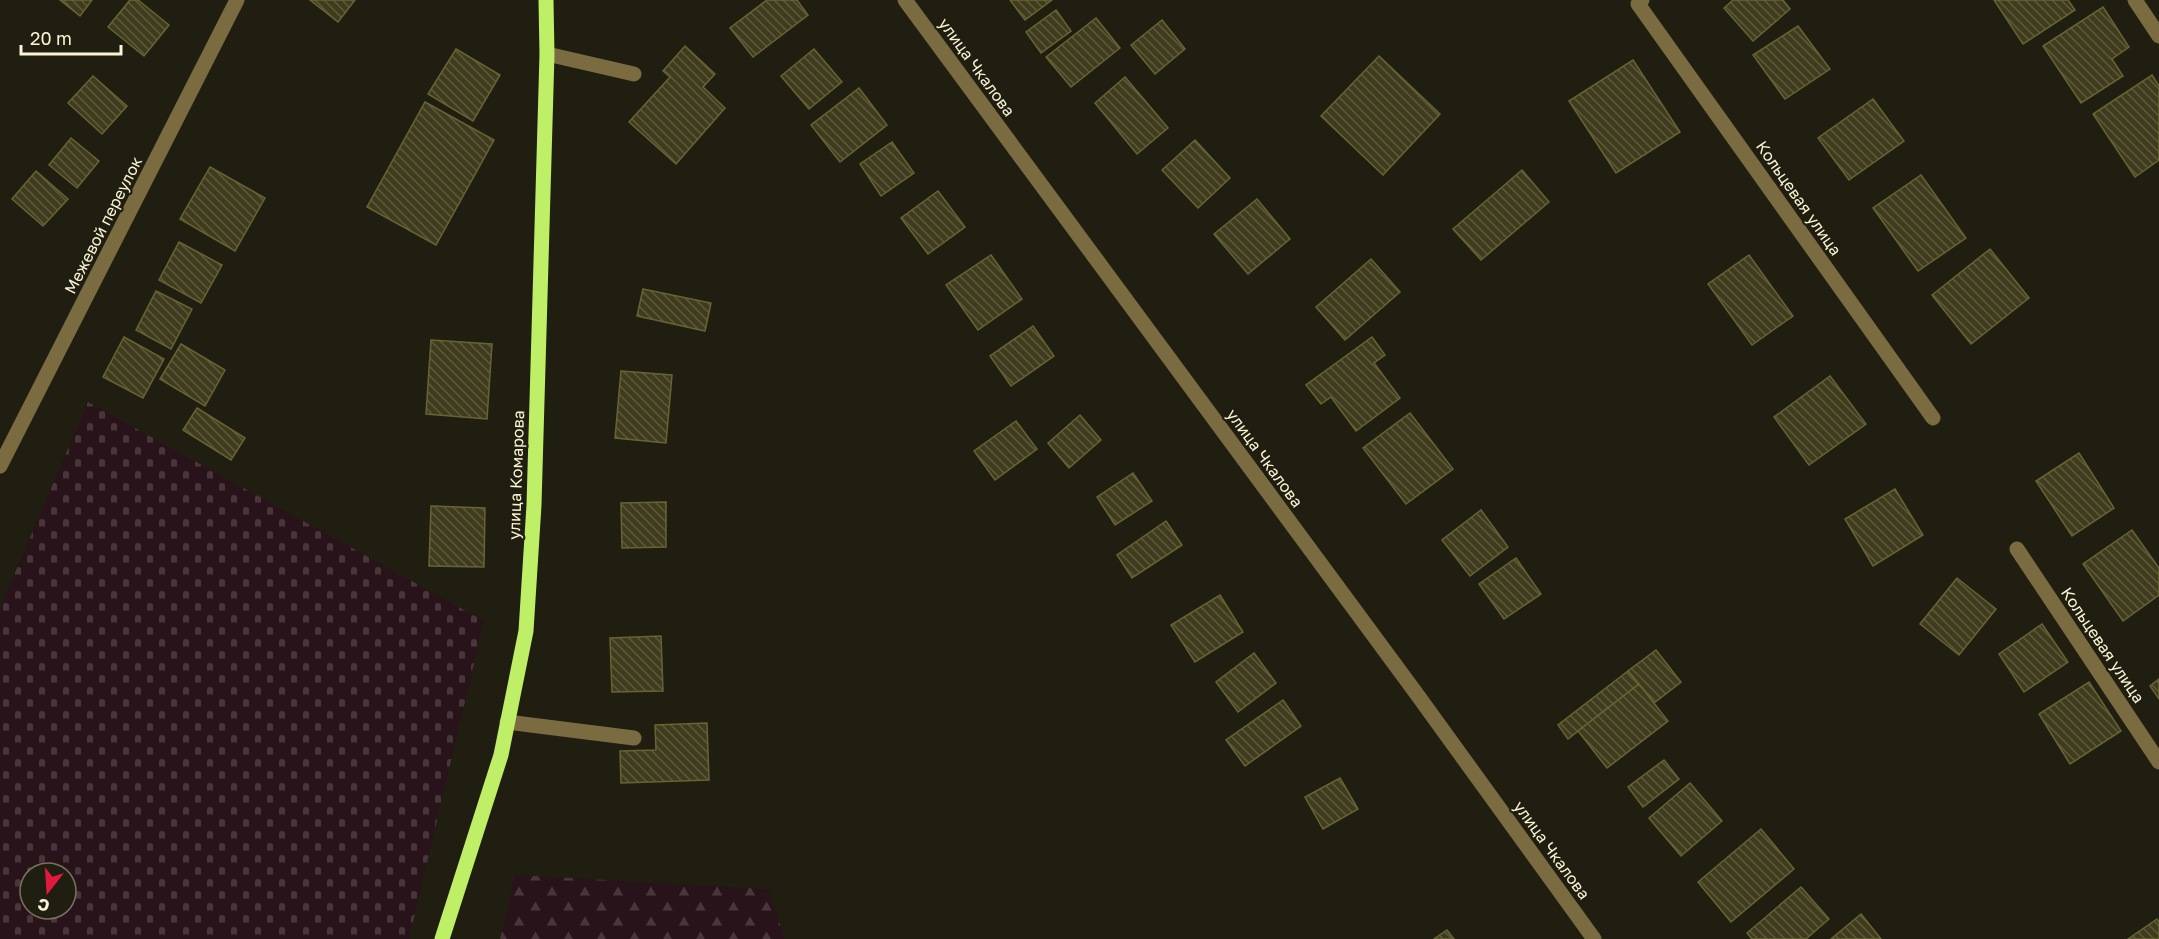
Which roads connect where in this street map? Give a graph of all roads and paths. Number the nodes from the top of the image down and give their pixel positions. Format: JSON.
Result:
{"nodes":[{"id":1,"x":237,"y":0,"type":"edge"},
{"id":2,"x":546,"y":0,"type":"edge"},
{"id":3,"x":905,"y":0,"type":"edge"},
{"id":4,"x":1642,"y":0,"type":"edge"},
{"id":5,"x":2135,"y":0,"type":"edge"},
{"id":6,"x":2159,"y":36,"type":"edge"},
{"id":7,"x":547,"y":54,"type":"junction"},
{"id":8,"x":634,"y":74,"type":"dead end"},
{"id":9,"x":1933,"y":418,"type":"dead end"},
{"id":10,"x":0,"y":466,"type":"edge"},
{"id":11,"x":2017,"y":549,"type":"dead end"},
{"id":12,"x":507,"y":722,"type":"junction"},
{"id":13,"x":634,"y":738,"type":"dead end"},
{"id":14,"x":2159,"y":762,"type":"edge"},
{"id":15,"x":442,"y":939,"type":"edge"},
{"id":16,"x":1594,"y":939,"type":"edge"}],
"edges":[{"from":1,"to":10,"type":"street","name":"Межевой переулок"},
{"from":2,"to":7,"type":"main road","name":"улица Комарова"},
{"from":3,"to":16,"type":"street","name":"улица Чкалова"},
{"from":4,"to":9,"type":"street","name":"Кольцевая улица"},
{"from":5,"to":6,"type":"street"},
{"from":7,"to":8,"type":"street"},
{"from":7,"to":12,"type":"main road","name":"улица Комарова"},
{"from":11,"to":14,"type":"street","name":"Кольцевая улица"},
{"from":12,"to":13,"type":"street"},
{"from":12,"to":15,"type":"main road","name":"улица Комарова"}]}
